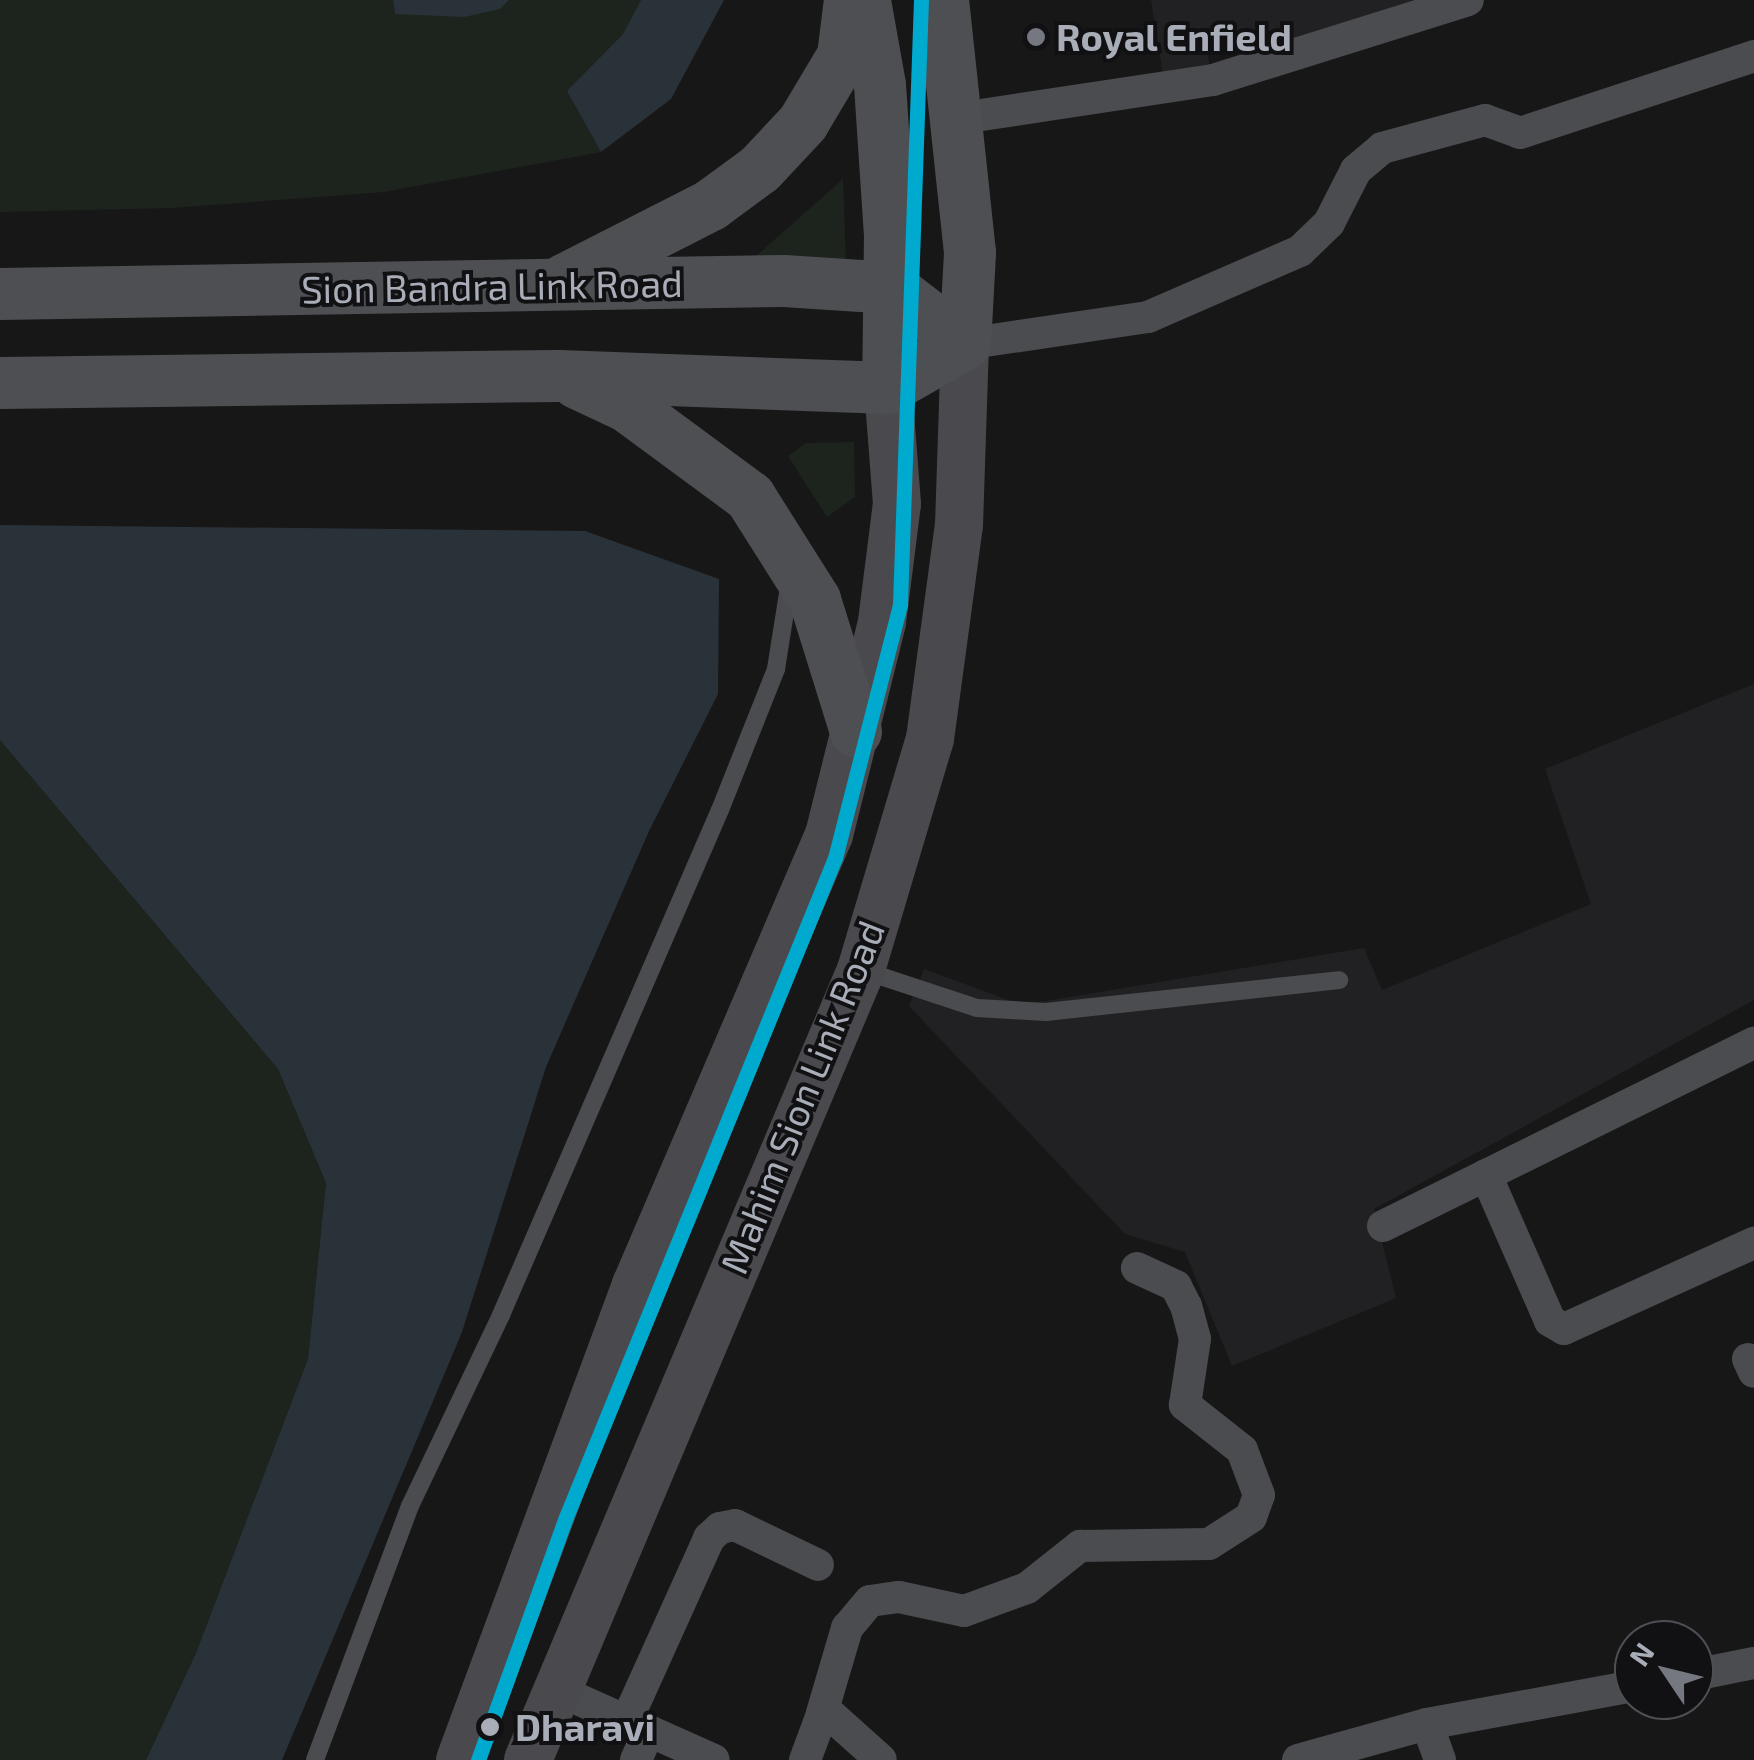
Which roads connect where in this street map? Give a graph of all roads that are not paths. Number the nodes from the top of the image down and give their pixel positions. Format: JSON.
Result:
{"nodes":[{"id":1,"x":850,"y":0,"type":"edge"},
{"id":2,"x":864,"y":0,"type":"edge"},
{"id":3,"x":943,"y":0,"type":"edge"},
{"id":4,"x":1468,"y":0,"type":"edge"},
{"id":5,"x":1754,"y":56,"type":"edge"},
{"id":6,"x":955,"y":119,"type":"junction"},
{"id":7,"x":554,"y":285,"type":"junction"},
{"id":8,"x":892,"y":288,"type":"junction"},
{"id":9,"x":0,"y":294,"type":"edge"},
{"id":10,"x":966,"y":344,"type":"junction"},
{"id":11,"x":559,"y":376,"type":"junction"},
{"id":12,"x":0,"y":383,"type":"edge"},
{"id":13,"x":888,"y":388,"type":"junction"},
{"id":14,"x":792,"y":564,"type":"junction"},
{"id":15,"x":856,"y":732,"type":"junction"},
{"id":16,"x":861,"y":970,"type":"junction"},
{"id":17,"x":1339,"y":980,"type":"dead end"},
{"id":18,"x":1754,"y":1043,"type":"edge"},
{"id":19,"x":1486,"y":1175,"type":"junction"},
{"id":20,"x":1383,"y":1226,"type":"dead end"},
{"id":21,"x":1754,"y":1243,"type":"edge"},
{"id":22,"x":1137,"y":1268,"type":"dead end"},
{"id":23,"x":818,"y":1564,"type":"dead end"},
{"id":24,"x":1754,"y":1663,"type":"edge"},
{"id":25,"x":1714,"y":1671,"type":"edge"},
{"id":26,"x":553,"y":1688,"type":"junction"},
{"id":27,"x":1614,"y":1690,"type":"edge"},
{"id":28,"x":822,"y":1714,"type":"junction"},
{"id":29,"x":1427,"y":1724,"type":"junction"},
{"id":30,"x":637,"y":1737,"type":"edge"},
{"id":31,"x":315,"y":1760,"type":"edge"},
{"id":32,"x":460,"y":1760,"type":"edge"},
{"id":33,"x":528,"y":1760,"type":"edge"},
{"id":34,"x":714,"y":1760,"type":"edge"},
{"id":35,"x":805,"y":1760,"type":"edge"},
{"id":36,"x":881,"y":1760,"type":"edge"},
{"id":37,"x":1298,"y":1760,"type":"edge"},
{"id":38,"x":1440,"y":1760,"type":"edge"}],
"edges":[{"from":1,"to":7,"type":"main road"},
{"from":2,"to":8,"type":"main road"},
{"from":3,"to":6,"type":"main road"},
{"from":4,"to":6,"type":"street"},
{"from":5,"to":10,"type":"street"},
{"from":6,"to":10,"type":"main road"},
{"from":7,"to":8,"type":"main road","name":"Sion Bandra Link Road"},
{"from":7,"to":9,"type":"main road","name":"Sion Bandra Link Road"},
{"from":8,"to":10,"type":"main road"},
{"from":8,"to":13,"type":"main road"},
{"from":10,"to":13,"type":"main road"},
{"from":10,"to":16,"type":"main road","name":"Mahim Sion Link Road"},
{"from":11,"to":12,"type":"main road"},
{"from":11,"to":13,"type":"main road"},
{"from":11,"to":14,"type":"main road"},
{"from":13,"to":15,"type":"main road"},
{"from":14,"to":15,"type":"main road"},
{"from":14,"to":31,"type":"lane"},
{"from":15,"to":32,"type":"main road"},
{"from":16,"to":17,"type":"lane"},
{"from":16,"to":26,"type":"main road","name":"Mahim Sion Link Road"},
{"from":18,"to":19,"type":"street"},
{"from":19,"to":20,"type":"street"},
{"from":19,"to":21,"type":"street"},
{"from":22,"to":28,"type":"street"},
{"from":23,"to":30,"type":"street"},
{"from":24,"to":25,"type":"street"},
{"from":26,"to":30,"type":"street"},
{"from":26,"to":33,"type":"main road","name":"Mahim Sion Link Road"},
{"from":27,"to":29,"type":"street"},
{"from":28,"to":35,"type":"street"},
{"from":28,"to":36,"type":"street"},
{"from":29,"to":37,"type":"street"},
{"from":29,"to":38,"type":"street"},
{"from":30,"to":34,"type":"street"}]}
